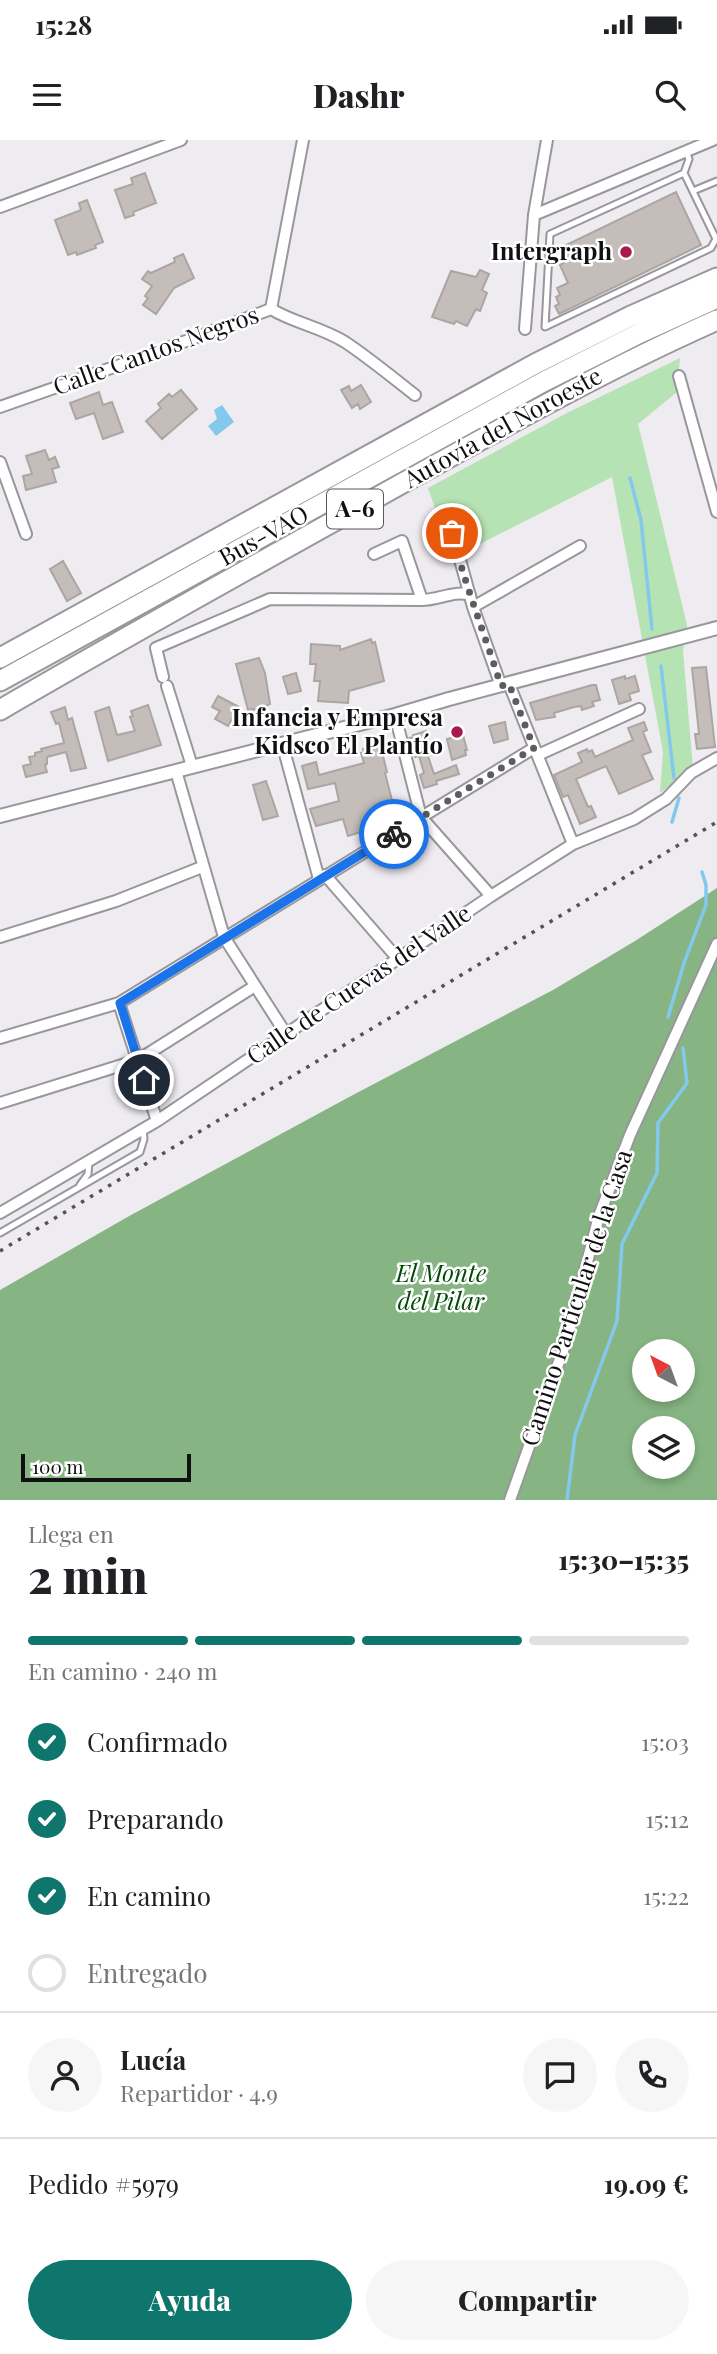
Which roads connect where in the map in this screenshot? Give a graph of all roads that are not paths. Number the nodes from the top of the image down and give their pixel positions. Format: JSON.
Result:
{"nodes":[{"id":1,"x":181,"y":140,"type":"edge"},
{"id":2,"x":303,"y":140,"type":"edge"},
{"id":3,"x":547,"y":140,"type":"edge"},
{"id":4,"x":713,"y":140,"type":"edge"},
{"id":5,"x":686,"y":151,"type":"junction"},
{"id":6,"x":684,"y":173,"type":"junction"},
{"id":7,"x":717,"y":181,"type":"edge"},
{"id":8,"x":693,"y":191,"type":"junction"},
{"id":9,"x":0,"y":207,"type":"edge"},
{"id":10,"x":534,"y":215,"type":"junction"},
{"id":11,"x":717,"y":278,"type":"edge"},
{"id":12,"x":717,"y":298,"type":"edge"},
{"id":13,"x":271,"y":309,"type":"junction"},
{"id":14,"x":717,"y":320,"type":"edge"},
{"id":15,"x":525,"y":329,"type":"dead end"},
{"id":16,"x":679,"y":376,"type":"dead end"},
{"id":17,"x":415,"y":395,"type":"dead end"},
{"id":18,"x":0,"y":407,"type":"edge"},
{"id":19,"x":0,"y":462,"type":"edge"},
{"id":20,"x":717,"y":512,"type":"edge"},
{"id":21,"x":448,"y":516,"type":"dead end"},
{"id":22,"x":26,"y":534,"type":"dead end"},
{"id":23,"x":580,"y":546,"type":"dead end"},
{"id":24,"x":374,"y":554,"type":"dead end"},
{"id":25,"x":470,"y":595,"type":"junction"},
{"id":26,"x":422,"y":600,"type":"junction"},
{"id":27,"x":137,"y":606,"type":"junction"},
{"id":28,"x":473,"y":607,"type":"junction"},
{"id":29,"x":717,"y":628,"type":"edge"},
{"id":30,"x":0,"y":659,"type":"edge"},
{"id":31,"x":0,"y":681,"type":"edge"},
{"id":32,"x":505,"y":685,"type":"junction"},
{"id":33,"x":0,"y":692,"type":"edge"},
{"id":34,"x":639,"y":709,"type":"dead end"},
{"id":35,"x":0,"y":710,"type":"edge"},
{"id":36,"x":395,"y":715,"type":"junction"},
{"id":37,"x":282,"y":743,"type":"junction"},
{"id":38,"x":536,"y":751,"type":"junction"},
{"id":39,"x":717,"y":758,"type":"edge"},
{"id":40,"x":192,"y":766,"type":"junction"},
{"id":41,"x":176,"y":771,"type":"junction"},
{"id":42,"x":0,"y":816,"type":"edge"},
{"id":43,"x":421,"y":817,"type":"junction"},
{"id":44,"x":573,"y":844,"type":"junction"},
{"id":45,"x":202,"y":867,"type":"junction"},
{"id":46,"x":322,"y":877,"type":"junction"},
{"id":47,"x":491,"y":896,"type":"junction"},
{"id":48,"x":0,"y":937,"type":"edge"},
{"id":49,"x":224,"y":937,"type":"junction"},
{"id":50,"x":717,"y":944,"type":"edge"},
{"id":51,"x":398,"y":959,"type":"junction"},
{"id":52,"x":255,"y":986,"type":"junction"},
{"id":53,"x":120,"y":1003,"type":"junction"},
{"id":54,"x":286,"y":1034,"type":"junction"},
{"id":55,"x":0,"y":1038,"type":"edge"},
{"id":56,"x":138,"y":1060,"type":"junction"},
{"id":57,"x":0,"y":1103,"type":"edge"},
{"id":58,"x":157,"y":1121,"type":"junction"},
{"id":59,"x":143,"y":1129,"type":"junction"},
{"id":60,"x":89,"y":1160,"type":"junction"},
{"id":61,"x":79,"y":1187,"type":"junction"},
{"id":62,"x":0,"y":1213,"type":"edge"},
{"id":63,"x":0,"y":1233,"type":"edge"},
{"id":64,"x":510,"y":1500,"type":"edge"}],
"edges":[{"from":1,"to":9,"type":"street"},
{"from":2,"to":13,"type":"street"},
{"from":3,"to":10,"type":"street"},
{"from":4,"to":5,"type":"street"},
{"from":5,"to":6,"type":"lane"},
{"from":5,"to":10,"type":"street"},
{"from":6,"to":8,"type":"lane"},
{"from":6,"to":8,"type":"lane"},
{"from":7,"to":8,"type":"lane"},
{"from":10,"to":15,"type":"street"},
{"from":11,"to":30,"type":"highway","name":"Autovía del Noroeste","number":"A-6"},
{"from":12,"to":27,"type":"highway","name":"Bus-VAO"},
{"from":13,"to":17,"type":"street","name":"Calle Cantos Negros"},
{"from":13,"to":18,"type":"street","name":"Calle Cantos Negros"},
{"from":14,"to":35,"type":"highway","name":"Autovía del Noroeste","number":"A-6"},
{"from":16,"to":20,"type":"street"},
{"from":19,"to":22,"type":"street"},
{"from":21,"to":25,"type":"street"},
{"from":23,"to":28,"type":"street"},
{"from":24,"to":26,"type":"street"},
{"from":25,"to":26,"type":"street"},
{"from":25,"to":28,"type":"street"},
{"from":26,"to":40,"type":"street"},
{"from":27,"to":31,"type":"highway","name":"Bus-VAO"},
{"from":27,"to":33,"type":"highway"},
{"from":28,"to":32,"type":"street"},
{"from":29,"to":32,"type":"street"},
{"from":32,"to":36,"type":"street"},
{"from":32,"to":38,"type":"street"},
{"from":34,"to":38,"type":"street"},
{"from":36,"to":37,"type":"street"},
{"from":36,"to":43,"type":"street"},
{"from":37,"to":40,"type":"street"},
{"from":37,"to":46,"type":"street"},
{"from":38,"to":43,"type":"street"},
{"from":38,"to":44,"type":"street"},
{"from":39,"to":44,"type":"street","name":"Calle de Cuevas del Valle"},
{"from":40,"to":41,"type":"street"},
{"from":41,"to":42,"type":"street"},
{"from":41,"to":45,"type":"street"},
{"from":43,"to":46,"type":"street"},
{"from":43,"to":47,"type":"street"},
{"from":44,"to":47,"type":"street","name":"Calle de Cuevas del Valle"},
{"from":45,"to":48,"type":"street"},
{"from":45,"to":49,"type":"street"},
{"from":46,"to":49,"type":"street"},
{"from":46,"to":51,"type":"street"},
{"from":47,"to":51,"type":"street","name":"Calle de Cuevas del Valle"},
{"from":49,"to":52,"type":"street"},
{"from":49,"to":53,"type":"street"},
{"from":50,"to":64,"type":"street","name":"Camino Particular de la Casa"},
{"from":51,"to":54,"type":"street","name":"Calle de Cuevas del Valle"},
{"from":52,"to":54,"type":"street"},
{"from":52,"to":56,"type":"street"},
{"from":53,"to":55,"type":"street"},
{"from":53,"to":56,"type":"street"},
{"from":54,"to":58,"type":"street","name":"Calle de Cuevas del Valle"},
{"from":56,"to":57,"type":"street"},
{"from":56,"to":58,"type":"street"},
{"from":58,"to":59,"type":"street","name":"Calle de Cuevas del Valle"},
{"from":59,"to":60,"type":"street","name":"Calle de Cuevas del Valle"},
{"from":59,"to":61,"type":"lane"},
{"from":60,"to":61,"type":"lane"},
{"from":60,"to":62,"type":"street","name":"Calle de Cuevas del Valle"},
{"from":61,"to":63,"type":"lane"}]}
